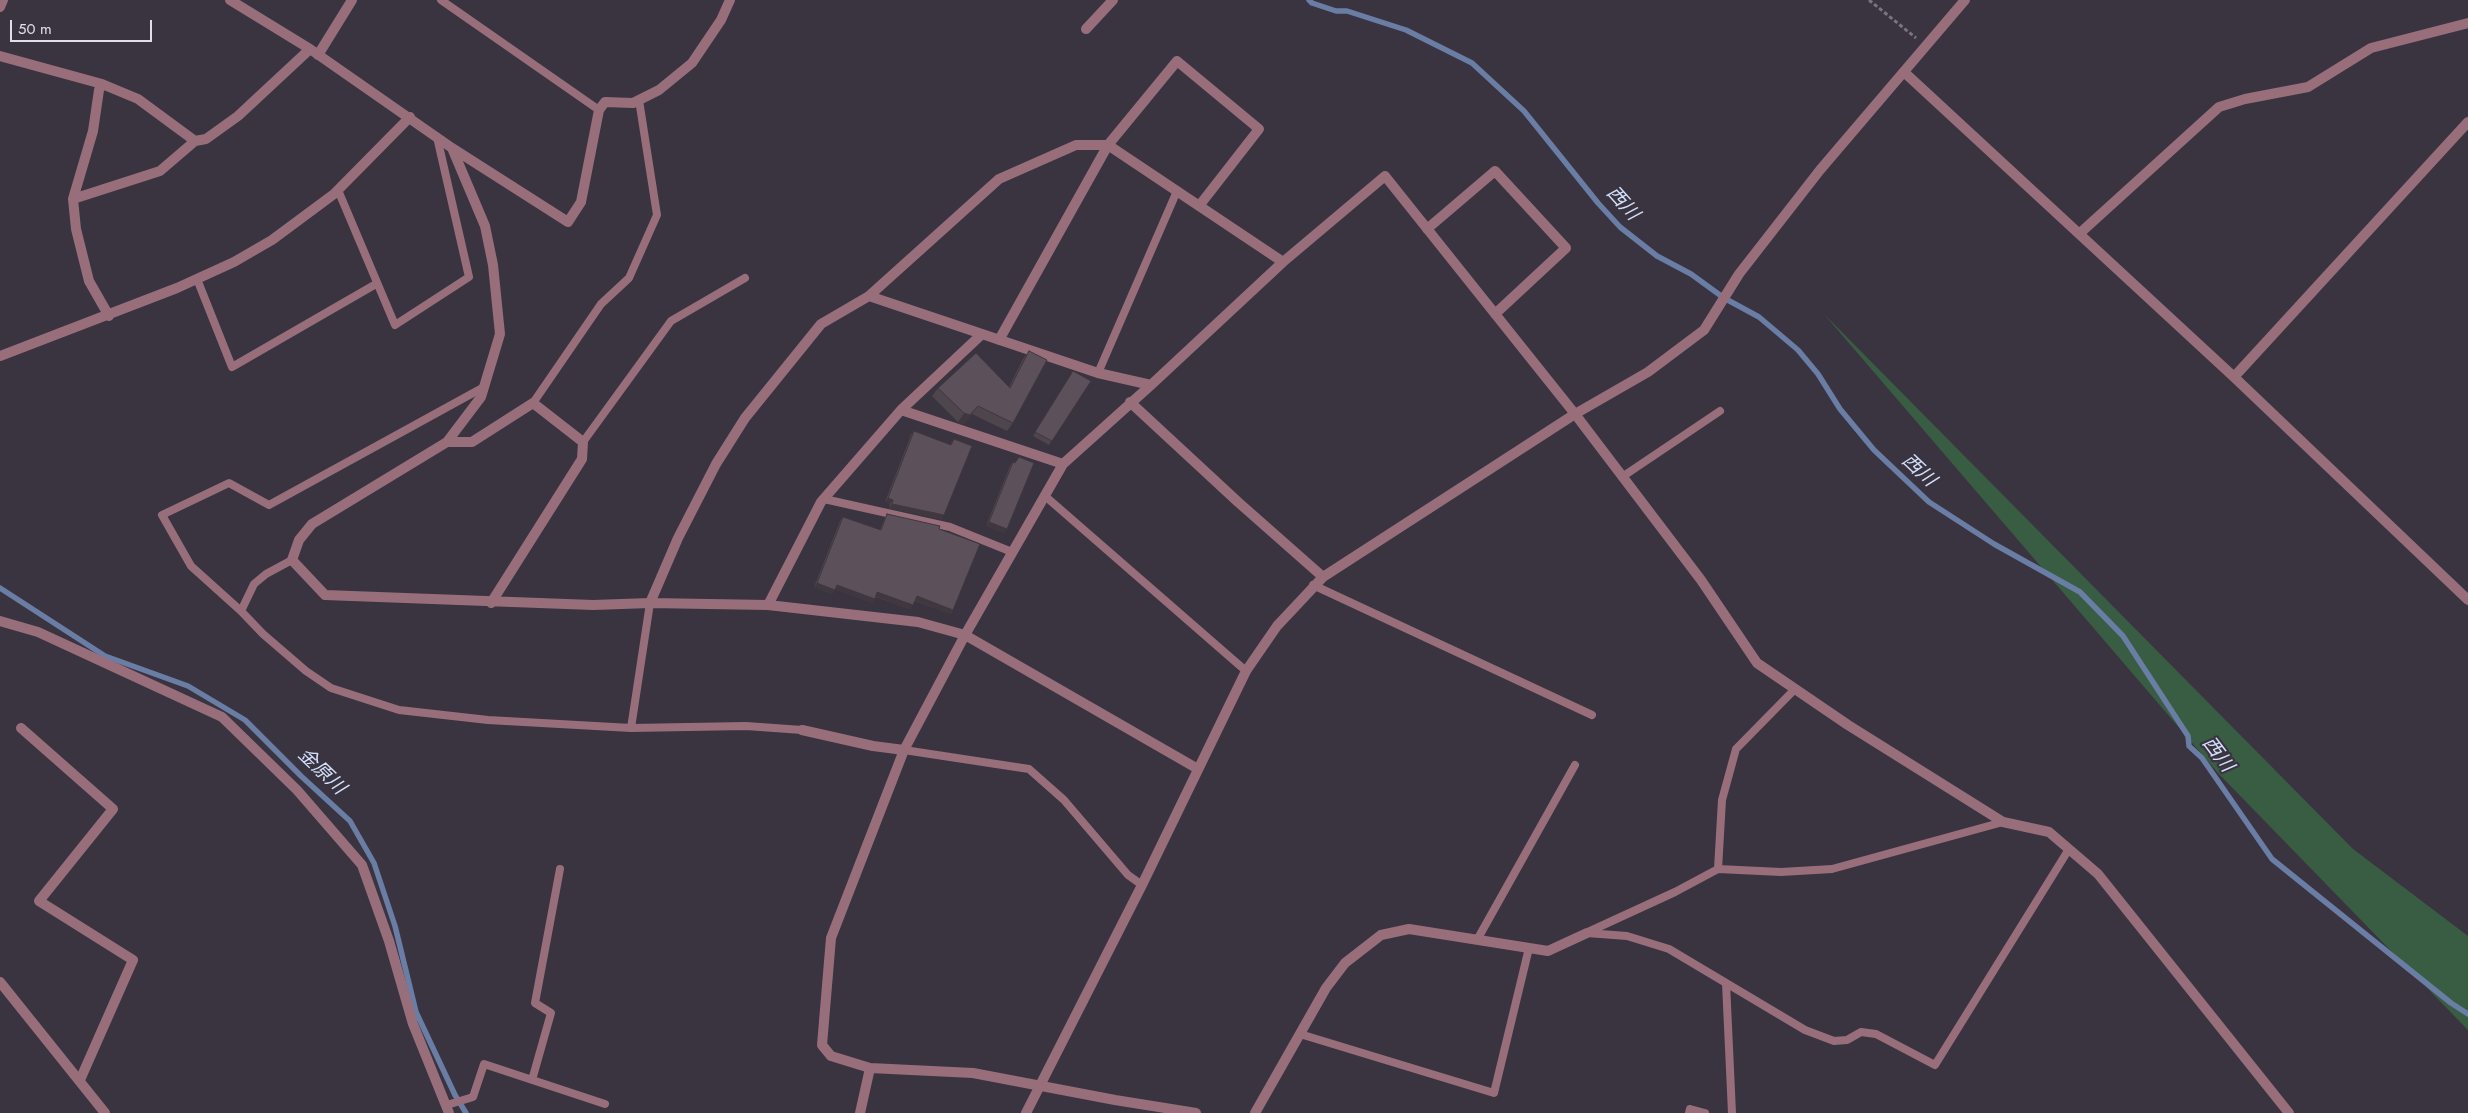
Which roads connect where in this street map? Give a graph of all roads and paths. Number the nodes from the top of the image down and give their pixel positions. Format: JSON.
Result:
{"nodes":[{"id":1,"x":3,"y":0,"type":"edge"},
{"id":2,"x":230,"y":0,"type":"edge"},
{"id":3,"x":352,"y":0,"type":"edge"},
{"id":4,"x":441,"y":0,"type":"edge"},
{"id":5,"x":730,"y":0,"type":"edge"},
{"id":6,"x":1113,"y":0,"type":"edge"},
{"id":7,"x":1869,"y":0,"type":"edge"},
{"id":8,"x":1965,"y":0,"type":"edge"},
{"id":9,"x":0,"y":8,"type":"edge"},
{"id":10,"x":2468,"y":23,"type":"edge"},
{"id":11,"x":1086,"y":29,"type":"dead end"},
{"id":12,"x":1926,"y":46,"type":"junction"},
{"id":13,"x":314,"y":52,"type":"junction"},
{"id":14,"x":0,"y":56,"type":"edge"},
{"id":15,"x":1904,"y":72,"type":"junction"},
{"id":16,"x":102,"y":84,"type":"junction"},
{"id":17,"x":639,"y":100,"type":"junction"},
{"id":18,"x":599,"y":110,"type":"junction"},
{"id":19,"x":410,"y":117,"type":"junction"},
{"id":20,"x":2468,"y":122,"type":"edge"},
{"id":21,"x":437,"y":137,"type":"junction"},
{"id":22,"x":195,"y":141,"type":"junction"},
{"id":23,"x":1108,"y":145,"type":"junction"},
{"id":24,"x":452,"y":148,"type":"junction"},
{"id":25,"x":338,"y":190,"type":"junction"},
{"id":26,"x":1177,"y":191,"type":"junction"},
{"id":27,"x":73,"y":199,"type":"junction"},
{"id":28,"x":1199,"y":206,"type":"junction"},
{"id":29,"x":1427,"y":229,"type":"junction"},
{"id":30,"x":2079,"y":234,"type":"junction"},
{"id":31,"x":1283,"y":262,"type":"junction"},
{"id":32,"x":745,"y":278,"type":"dead end"},
{"id":33,"x":197,"y":279,"type":"junction"},
{"id":34,"x":376,"y":284,"type":"junction"},
{"id":35,"x":869,"y":296,"type":"junction"},
{"id":36,"x":1495,"y":314,"type":"junction"},
{"id":37,"x":109,"y":316,"type":"junction"},
{"id":38,"x":982,"y":334,"type":"junction"},
{"id":39,"x":999,"y":340,"type":"junction"},
{"id":40,"x":0,"y":356,"type":"edge"},
{"id":41,"x":1098,"y":373,"type":"junction"},
{"id":42,"x":2234,"y":377,"type":"junction"},
{"id":43,"x":1151,"y":385,"type":"junction"},
{"id":44,"x":484,"y":387,"type":"junction"},
{"id":45,"x":1130,"y":402,"type":"junction"},
{"id":46,"x":533,"y":403,"type":"junction"},
{"id":47,"x":901,"y":410,"type":"junction"},
{"id":48,"x":1720,"y":411,"type":"dead end"},
{"id":49,"x":1575,"y":414,"type":"junction"},
{"id":50,"x":447,"y":442,"type":"junction"},
{"id":51,"x":583,"y":442,"type":"junction"},
{"id":52,"x":1062,"y":464,"type":"junction"},
{"id":53,"x":1622,"y":477,"type":"junction"},
{"id":54,"x":1045,"y":496,"type":"junction"},
{"id":55,"x":824,"y":499,"type":"junction"},
{"id":56,"x":1012,"y":552,"type":"junction"},
{"id":57,"x":292,"y":560,"type":"junction"},
{"id":58,"x":1323,"y":577,"type":"junction"},
{"id":59,"x":1313,"y":585,"type":"junction"},
{"id":60,"x":2468,"y":600,"type":"edge"},
{"id":61,"x":491,"y":603,"type":"junction"},
{"id":62,"x":650,"y":603,"type":"junction"},
{"id":63,"x":768,"y":605,"type":"junction"},
{"id":64,"x":241,"y":611,"type":"junction"},
{"id":65,"x":0,"y":621,"type":"edge"},
{"id":66,"x":965,"y":635,"type":"junction"},
{"id":67,"x":1246,"y":672,"type":"junction"},
{"id":68,"x":1795,"y":689,"type":"junction"},
{"id":69,"x":1592,"y":715,"type":"dead end"},
{"id":70,"x":20,"y":728,"type":"dead end"},
{"id":71,"x":632,"y":728,"type":"junction"},
{"id":72,"x":802,"y":730,"type":"joint"},
{"id":73,"x":904,"y":750,"type":"junction"},
{"id":74,"x":1575,"y":765,"type":"dead end"},
{"id":75,"x":1198,"y":769,"type":"junction"},
{"id":76,"x":2002,"y":822,"type":"junction"},
{"id":77,"x":2069,"y":849,"type":"junction"},
{"id":78,"x":560,"y":869,"type":"dead end"},
{"id":79,"x":1718,"y":869,"type":"junction"},
{"id":80,"x":1142,"y":885,"type":"junction"},
{"id":81,"x":1587,"y":933,"type":"junction"},
{"id":82,"x":1477,"y":940,"type":"junction"},
{"id":83,"x":1529,"y":948,"type":"junction"},
{"id":84,"x":0,"y":982,"type":"edge"},
{"id":85,"x":1726,"y":983,"type":"junction"},
{"id":86,"x":1300,"y":1034,"type":"junction"},
{"id":87,"x":870,"y":1068,"type":"junction"},
{"id":88,"x":80,"y":1080,"type":"junction"},
{"id":89,"x":532,"y":1080,"type":"junction"},
{"id":90,"x":1040,"y":1086,"type":"junction"},
{"id":91,"x":605,"y":1104,"type":"dead end"},
{"id":92,"x":448,"y":1109,"type":"edge"},
{"id":93,"x":105,"y":1113,"type":"edge"},
{"id":94,"x":860,"y":1113,"type":"edge"},
{"id":95,"x":1026,"y":1113,"type":"edge"},
{"id":96,"x":1196,"y":1113,"type":"edge"},
{"id":97,"x":1255,"y":1113,"type":"edge"},
{"id":98,"x":1689,"y":1113,"type":"edge"},
{"id":99,"x":1705,"y":1113,"type":"edge"},
{"id":100,"x":1732,"y":1113,"type":"edge"},
{"id":101,"x":2289,"y":1113,"type":"edge"}],
"edges":[{"from":1,"to":9,"type":"street"},
{"from":2,"to":13,"type":"street"},
{"from":3,"to":13,"type":"street"},
{"from":4,"to":18,"type":"lane"},
{"from":5,"to":17,"type":"street"},
{"from":6,"to":11,"type":"street"},
{"from":7,"to":12,"type":"path"},
{"from":8,"to":12,"type":"street"},
{"from":10,"to":30,"type":"street"},
{"from":12,"to":15,"type":"street"},
{"from":13,"to":19,"type":"street"},
{"from":13,"to":22,"type":"street"},
{"from":14,"to":16,"type":"street"},
{"from":15,"to":30,"type":"street"},
{"from":15,"to":49,"type":"street"},
{"from":16,"to":22,"type":"street"},
{"from":16,"to":27,"type":"street"},
{"from":17,"to":18,"type":"street"},
{"from":17,"to":46,"type":"lane"},
{"from":18,"to":24,"type":"street"},
{"from":19,"to":21,"type":"street"},
{"from":19,"to":25,"type":"street"},
{"from":20,"to":42,"type":"street"},
{"from":21,"to":24,"type":"street"},
{"from":21,"to":34,"type":"lane"},
{"from":22,"to":27,"type":"street"},
{"from":23,"to":26,"type":"street"},
{"from":23,"to":28,"type":"street"},
{"from":23,"to":35,"type":"street"},
{"from":23,"to":39,"type":"street"},
{"from":24,"to":44,"type":"street"},
{"from":25,"to":33,"type":"street"},
{"from":25,"to":34,"type":"lane"},
{"from":26,"to":28,"type":"street"},
{"from":26,"to":41,"type":"lane"},
{"from":27,"to":37,"type":"street"},
{"from":28,"to":31,"type":"street"},
{"from":29,"to":31,"type":"street"},
{"from":29,"to":36,"type":"street"},
{"from":29,"to":36,"type":"street"},
{"from":30,"to":42,"type":"street"},
{"from":31,"to":43,"type":"street"},
{"from":32,"to":51,"type":"lane"},
{"from":33,"to":34,"type":"lane"},
{"from":33,"to":37,"type":"street"},
{"from":35,"to":38,"type":"street"},
{"from":35,"to":62,"type":"street"},
{"from":36,"to":49,"type":"street"},
{"from":37,"to":40,"type":"street"},
{"from":38,"to":39,"type":"street"},
{"from":38,"to":47,"type":"street"},
{"from":39,"to":41,"type":"street"},
{"from":41,"to":43,"type":"street"},
{"from":42,"to":60,"type":"street"},
{"from":43,"to":45,"type":"street"},
{"from":44,"to":50,"type":"street"},
{"from":44,"to":64,"type":"lane"},
{"from":45,"to":52,"type":"street"},
{"from":45,"to":58,"type":"street"},
{"from":46,"to":50,"type":"street"},
{"from":46,"to":51,"type":"street"},
{"from":47,"to":52,"type":"street"},
{"from":47,"to":55,"type":"street"},
{"from":48,"to":53,"type":"lane"},
{"from":49,"to":53,"type":"street"},
{"from":49,"to":58,"type":"street"},
{"from":50,"to":57,"type":"street"},
{"from":51,"to":61,"type":"street"},
{"from":52,"to":54,"type":"street"},
{"from":53,"to":68,"type":"street"},
{"from":54,"to":56,"type":"street"},
{"from":54,"to":67,"type":"lane"},
{"from":55,"to":56,"type":"lane"},
{"from":55,"to":63,"type":"street"},
{"from":56,"to":66,"type":"street"},
{"from":57,"to":61,"type":"street"},
{"from":57,"to":64,"type":"lane"},
{"from":58,"to":59,"type":"street"},
{"from":59,"to":67,"type":"street"},
{"from":59,"to":69,"type":"lane"},
{"from":61,"to":62,"type":"street"},
{"from":62,"to":63,"type":"street"},
{"from":62,"to":71,"type":"lane"},
{"from":63,"to":66,"type":"street"},
{"from":64,"to":71,"type":"lane"},
{"from":65,"to":92,"type":"street"},
{"from":66,"to":73,"type":"street"},
{"from":66,"to":75,"type":"street"},
{"from":67,"to":75,"type":"street"},
{"from":68,"to":76,"type":"street"},
{"from":68,"to":79,"type":"lane"},
{"from":70,"to":88,"type":"street"},
{"from":71,"to":72,"type":"lane"},
{"from":72,"to":73,"type":"street"},
{"from":73,"to":80,"type":"lane"},
{"from":73,"to":87,"type":"street"},
{"from":74,"to":82,"type":"lane"},
{"from":75,"to":80,"type":"street"},
{"from":76,"to":77,"type":"street"},
{"from":76,"to":79,"type":"lane"},
{"from":77,"to":85,"type":"lane"},
{"from":77,"to":101,"type":"street"},
{"from":78,"to":89,"type":"lane"},
{"from":79,"to":81,"type":"lane"},
{"from":80,"to":90,"type":"street"},
{"from":81,"to":83,"type":"street"},
{"from":81,"to":85,"type":"lane"},
{"from":82,"to":83,"type":"street"},
{"from":82,"to":86,"type":"street"},
{"from":83,"to":86,"type":"lane"},
{"from":84,"to":88,"type":"street"},
{"from":85,"to":100,"type":"lane"},
{"from":86,"to":97,"type":"street"},
{"from":87,"to":90,"type":"street"},
{"from":87,"to":94,"type":"street"},
{"from":88,"to":93,"type":"street"},
{"from":89,"to":91,"type":"lane"},
{"from":89,"to":92,"type":"lane"},
{"from":90,"to":95,"type":"street"},
{"from":90,"to":96,"type":"street"},
{"from":98,"to":99,"type":"lane"}]}
